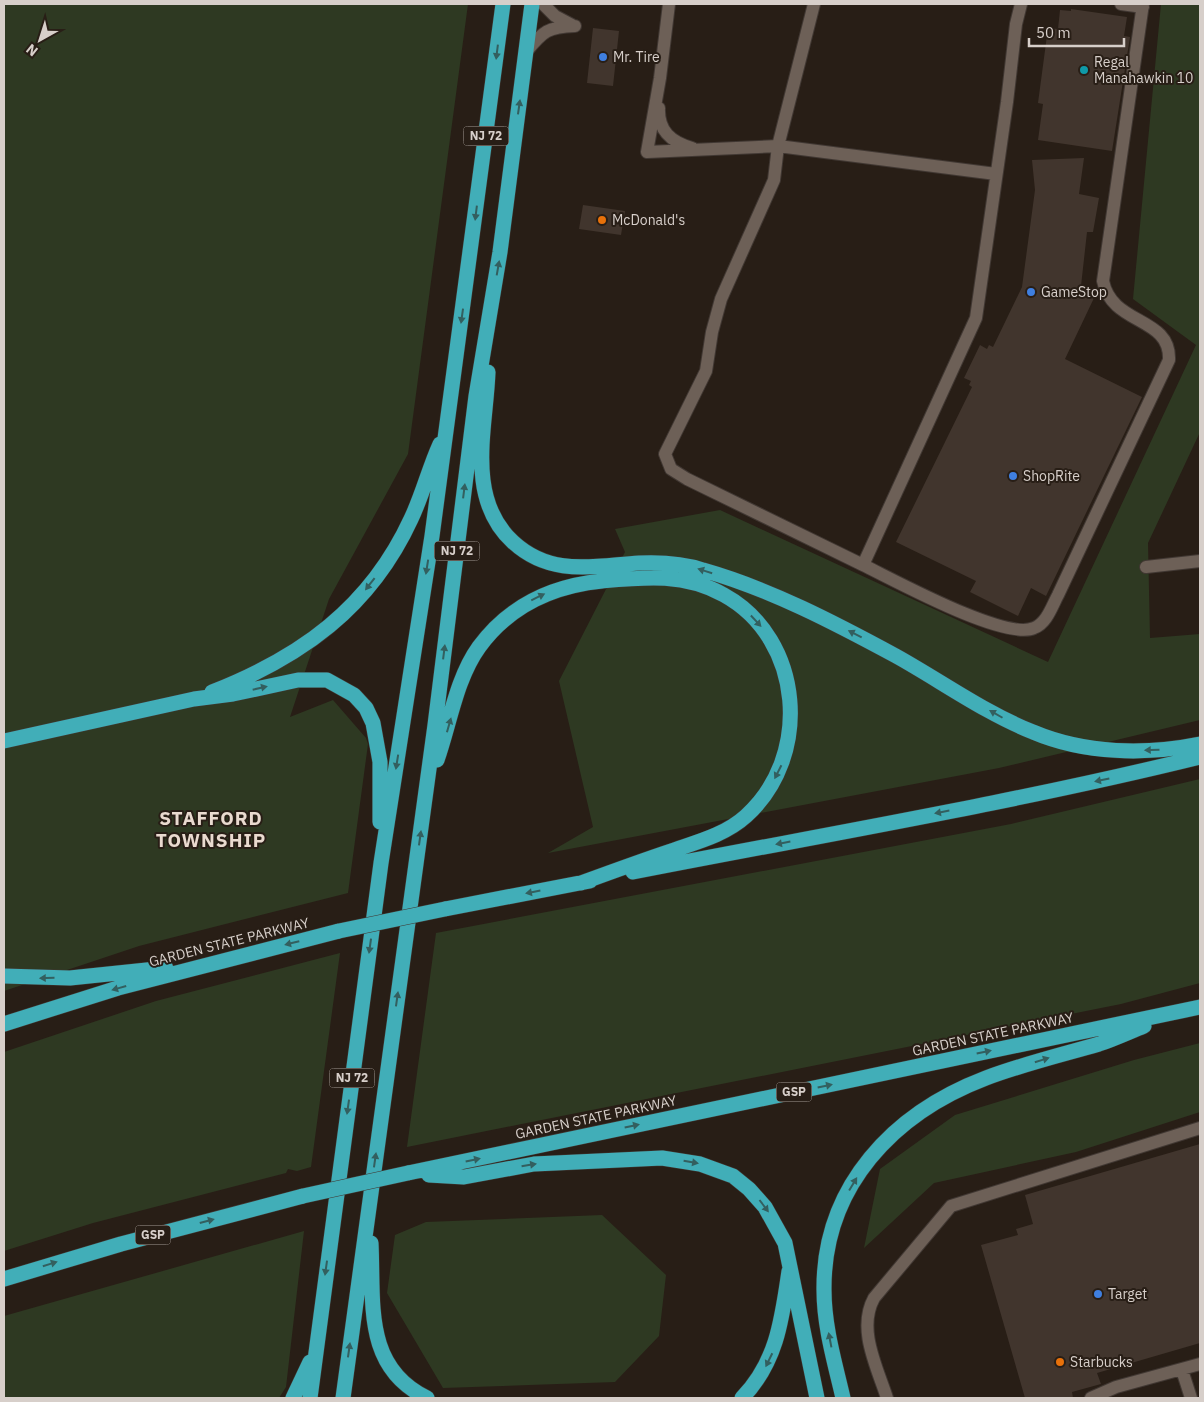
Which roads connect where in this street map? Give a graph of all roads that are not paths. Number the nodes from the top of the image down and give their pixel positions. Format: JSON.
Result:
{"nodes":[{"id":1,"x":503,"y":4,"type":"edge"},
{"id":2,"x":532,"y":4,"type":"edge"},
{"id":3,"x":543,"y":4,"type":"edge"},
{"id":4,"x":669,"y":4,"type":"edge"},
{"id":5,"x":814,"y":4,"type":"edge"},
{"id":6,"x":1021,"y":4,"type":"edge"},
{"id":7,"x":1121,"y":4,"type":"edge"},
{"id":8,"x":1143,"y":6,"type":"edge"},
{"id":9,"x":526,"y":52,"type":"junction"},
{"id":10,"x":660,"y":78,"type":"junction"},
{"id":11,"x":778,"y":146,"type":"junction"},
{"id":12,"x":699,"y":150,"type":"junction"},
{"id":13,"x":996,"y":174,"type":"junction"},
{"id":14,"x":489,"y":316,"type":"junction"},
{"id":15,"x":446,"y":432,"type":"junction"},
{"id":16,"x":1200,"y":561,"type":"edge"},
{"id":17,"x":863,"y":565,"type":"junction"},
{"id":18,"x":1146,"y":566,"type":"dead end"},
{"id":19,"x":194,"y":699,"type":"junction"},
{"id":20,"x":4,"y":741,"type":"edge"},
{"id":21,"x":1200,"y":744,"type":"edge"},
{"id":22,"x":1200,"y":757,"type":"edge"},
{"id":23,"x":427,"y":787,"type":"junction"},
{"id":24,"x":381,"y":863,"type":"junction"},
{"id":25,"x":581,"y":882,"type":"junction"},
{"id":26,"x":200,"y":966,"type":"junction"},
{"id":27,"x":4,"y":976,"type":"edge"},
{"id":28,"x":1200,"y":1007,"type":"edge"},
{"id":29,"x":1180,"y":1011,"type":"junction"},
{"id":30,"x":4,"y":1024,"type":"edge"},
{"id":31,"x":1200,"y":1128,"type":"edge"},
{"id":32,"x":408,"y":1174,"type":"junction"},
{"id":33,"x":368,"y":1208,"type":"junction"},
{"id":34,"x":790,"y":1262,"type":"junction"},
{"id":35,"x":4,"y":1279,"type":"edge"},
{"id":36,"x":315,"y":1352,"type":"junction"},
{"id":37,"x":1200,"y":1364,"type":"edge"},
{"id":38,"x":1182,"y":1370,"type":"junction"},
{"id":39,"x":842,"y":1395,"type":"edge"},
{"id":40,"x":294,"y":1398,"type":"edge"},
{"id":41,"x":310,"y":1398,"type":"edge"},
{"id":42,"x":343,"y":1398,"type":"edge"},
{"id":43,"x":427,"y":1398,"type":"edge"},
{"id":44,"x":742,"y":1398,"type":"edge"},
{"id":45,"x":818,"y":1398,"type":"edge"},
{"id":46,"x":887,"y":1398,"type":"edge"},
{"id":47,"x":1091,"y":1398,"type":"edge"},
{"id":48,"x":1191,"y":1398,"type":"edge"}],
"edges":[{"from":1,"to":15,"type":"highway","number":"NJ 72","one_way":true},
{"from":2,"to":9,"type":"highway","number":"NJ 72"},
{"from":3,"to":9,"type":"street"},
{"from":4,"to":10,"type":"street"},
{"from":5,"to":11,"type":"street"},
{"from":6,"to":13,"type":"street"},
{"from":7,"to":8,"type":"street"},
{"from":8,"to":17,"type":"street"},
{"from":14,"to":9,"type":"highway","number":"NJ 72","one_way":true},
{"from":10,"to":12,"type":"street"},
{"from":10,"to":12,"type":"street"},
{"from":11,"to":12,"type":"street"},
{"from":11,"to":13,"type":"street"},
{"from":11,"to":17,"type":"street"},
{"from":13,"to":17,"type":"street"},
{"from":21,"to":14,"type":"highway","one_way":true},
{"from":23,"to":14,"type":"highway","number":"NJ 72","one_way":true},
{"from":15,"to":19,"type":"highway","one_way":true},
{"from":15,"to":24,"type":"highway","number":"NJ 72","one_way":true},
{"from":16,"to":18,"type":"street"},
{"from":19,"to":20,"type":"highway"},
{"from":19,"to":24,"type":"highway","one_way":true},
{"from":22,"to":25,"type":"highway","name":"GARDEN STATE PARKWAY","one_way":true},
{"from":23,"to":25,"type":"highway","one_way":true},
{"from":33,"to":23,"type":"highway","number":"NJ 72","one_way":true},
{"from":24,"to":36,"type":"highway","number":"NJ 72","one_way":true},
{"from":25,"to":26,"type":"highway","name":"GARDEN STATE PARKWAY","one_way":true,"bridge":true},
{"from":26,"to":27,"type":"highway","one_way":true},
{"from":26,"to":30,"type":"highway","name":"GARDEN STATE PARKWAY","one_way":true},
{"from":28,"to":29,"type":"highway","name":"GARDEN STATE PARKWAY","number":"GSP"},
{"from":32,"to":29,"type":"highway","name":"GARDEN STATE PARKWAY","number":"GSP","one_way":true},
{"from":39,"to":29,"type":"highway","one_way":true},
{"from":31,"to":46,"type":"street"},
{"from":32,"to":34,"type":"highway","one_way":true},
{"from":35,"to":32,"type":"highway","name":"GARDEN STATE PARKWAY","number":"GSP","one_way":true,"bridge":true},
{"from":42,"to":33,"type":"highway","number":"NJ 72","one_way":true},
{"from":33,"to":43,"type":"highway"},
{"from":34,"to":44,"type":"highway","one_way":true},
{"from":34,"to":45,"type":"highway"},
{"from":36,"to":40,"type":"highway"},
{"from":36,"to":41,"type":"highway","number":"NJ 72"},
{"from":37,"to":38,"type":"street"},
{"from":38,"to":47,"type":"street"},
{"from":38,"to":48,"type":"street"}]}
